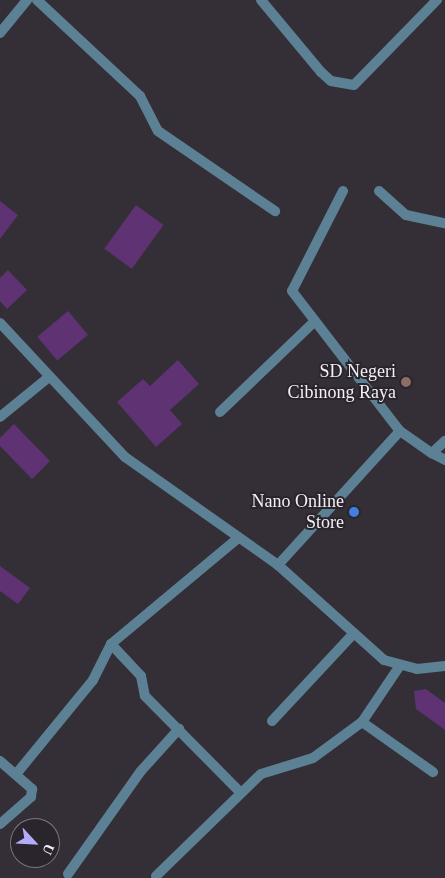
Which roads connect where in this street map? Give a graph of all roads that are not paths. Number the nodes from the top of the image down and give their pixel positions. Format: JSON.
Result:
{"nodes":[{"id":1,"x":27,"y":0,"type":"edge"},
{"id":2,"x":37,"y":0,"type":"edge"},
{"id":3,"x":261,"y":0,"type":"edge"},
{"id":4,"x":437,"y":0,"type":"edge"},
{"id":5,"x":0,"y":33,"type":"edge"},
{"id":6,"x":343,"y":191,"type":"dead end"},
{"id":7,"x":379,"y":191,"type":"dead end"},
{"id":8,"x":275,"y":211,"type":"dead end"},
{"id":9,"x":445,"y":223,"type":"edge"},
{"id":10,"x":314,"y":322,"type":"junction"},
{"id":11,"x":0,"y":323,"type":"edge"},
{"id":12,"x":49,"y":377,"type":"junction"},
{"id":13,"x":220,"y":412,"type":"dead end"},
{"id":14,"x":0,"y":417,"type":"edge"},
{"id":15,"x":400,"y":431,"type":"junction"},
{"id":16,"x":445,"y":441,"type":"edge"},
{"id":17,"x":432,"y":453,"type":"junction"},
{"id":18,"x":445,"y":460,"type":"edge"},
{"id":19,"x":238,"y":538,"type":"junction"},
{"id":20,"x":278,"y":565,"type":"junction"},
{"id":21,"x":353,"y":634,"type":"junction"},
{"id":22,"x":111,"y":644,"type":"junction"},
{"id":23,"x":445,"y":666,"type":"edge"},
{"id":24,"x":398,"y":667,"type":"junction"},
{"id":25,"x":272,"y":721,"type":"dead end"},
{"id":26,"x":362,"y":722,"type":"junction"},
{"id":27,"x":179,"y":729,"type":"junction"},
{"id":28,"x":0,"y":761,"type":"edge"},
{"id":29,"x":433,"y":772,"type":"dead end"},
{"id":30,"x":17,"y":773,"type":"junction"},
{"id":31,"x":241,"y":793,"type":"junction"},
{"id":32,"x":0,"y":824,"type":"edge"},
{"id":33,"x":156,"y":876,"type":"dead end"},
{"id":34,"x":69,"y":877,"type":"edge"}],
"edges":[{"from":1,"to":5,"type":"street"},
{"from":2,"to":8,"type":"street"},
{"from":3,"to":4,"type":"street"},
{"from":6,"to":10,"type":"street"},
{"from":7,"to":9,"type":"street"},
{"from":10,"to":13,"type":"street"},
{"from":10,"to":15,"type":"street"},
{"from":11,"to":12,"type":"street"},
{"from":12,"to":14,"type":"street"},
{"from":12,"to":19,"type":"street"},
{"from":15,"to":17,"type":"street"},
{"from":15,"to":20,"type":"street"},
{"from":16,"to":17,"type":"street"},
{"from":17,"to":18,"type":"street"},
{"from":19,"to":20,"type":"street"},
{"from":19,"to":22,"type":"street"},
{"from":20,"to":21,"type":"street"},
{"from":21,"to":24,"type":"street"},
{"from":21,"to":25,"type":"street"},
{"from":22,"to":27,"type":"street"},
{"from":22,"to":30,"type":"street"},
{"from":23,"to":24,"type":"street"},
{"from":24,"to":26,"type":"street"},
{"from":26,"to":29,"type":"street"},
{"from":26,"to":31,"type":"street"},
{"from":27,"to":31,"type":"street"},
{"from":27,"to":34,"type":"street"},
{"from":28,"to":30,"type":"street"},
{"from":30,"to":32,"type":"street"},
{"from":31,"to":33,"type":"street"}]}
